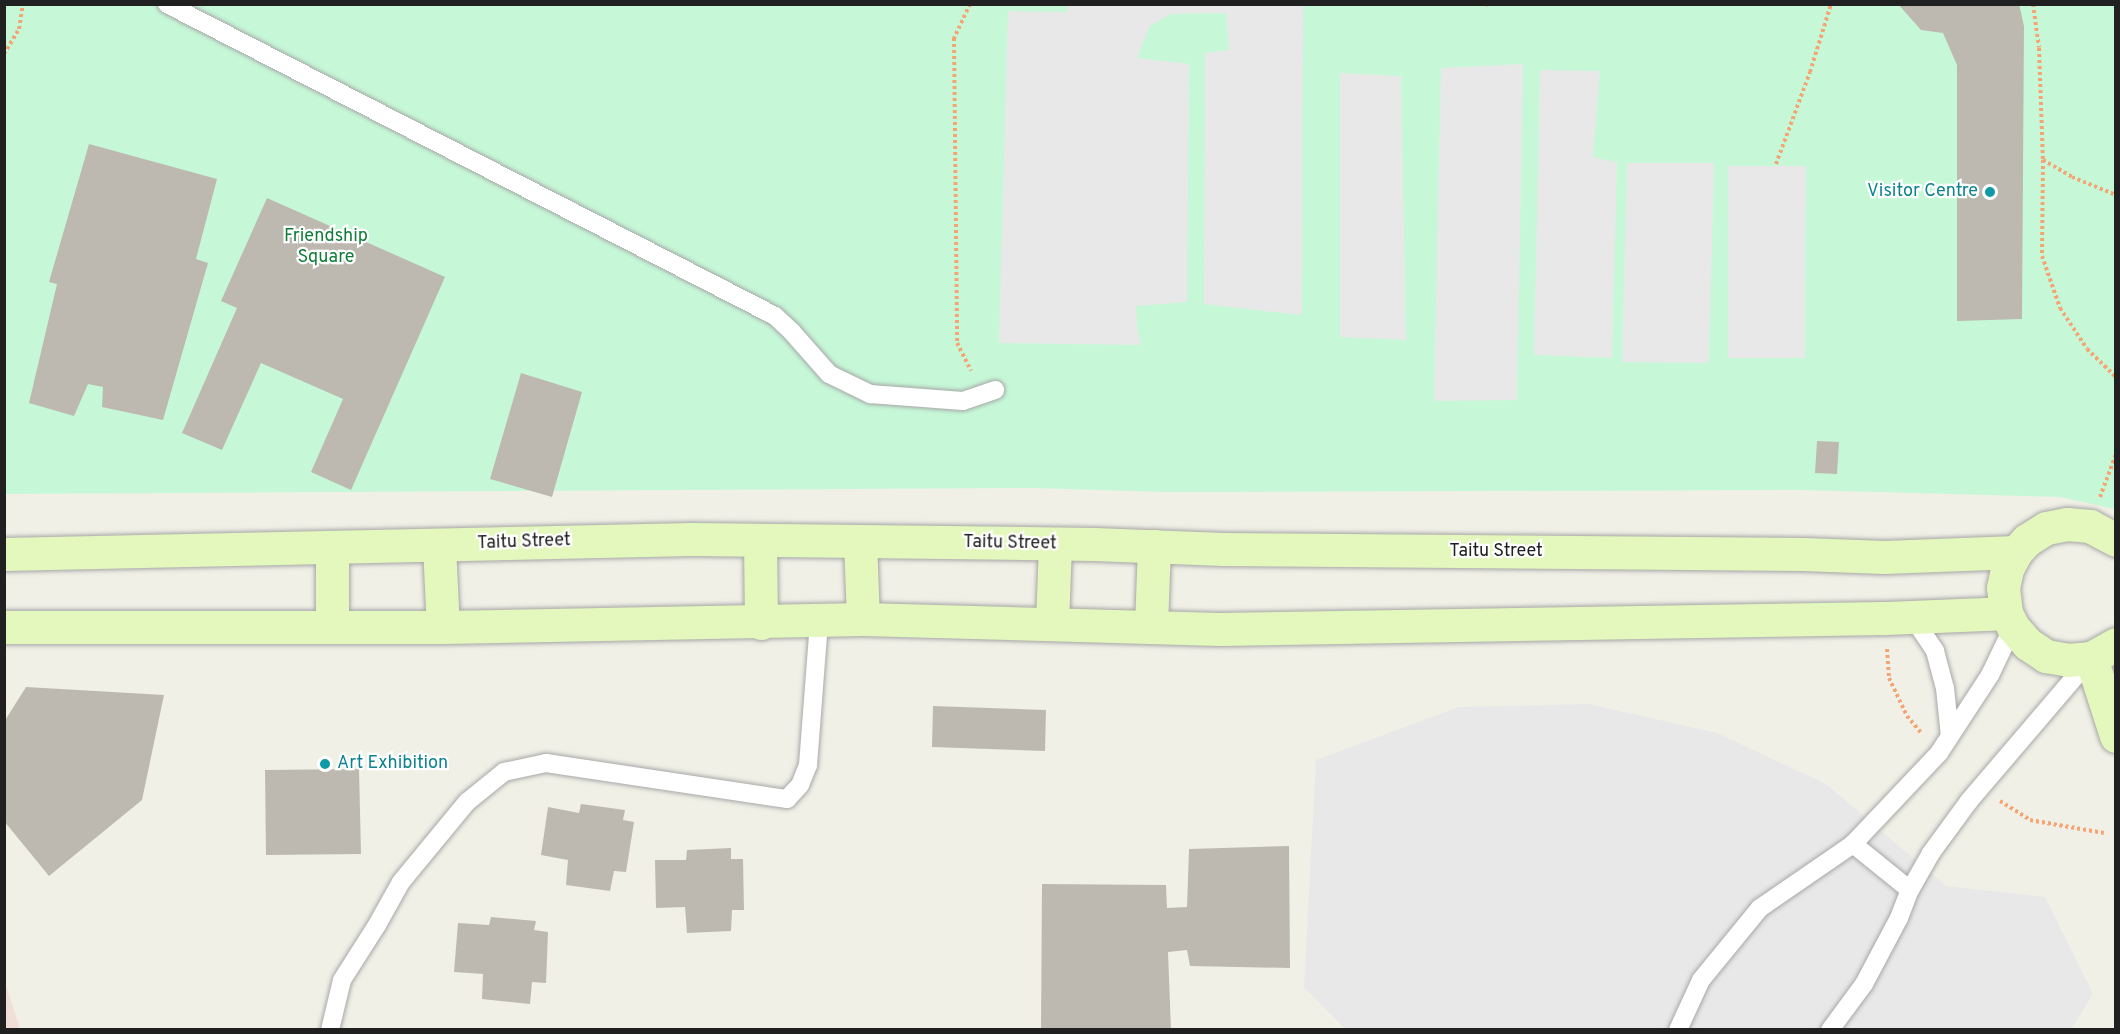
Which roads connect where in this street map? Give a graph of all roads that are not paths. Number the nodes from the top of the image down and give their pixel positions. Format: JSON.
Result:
{"nodes":[{"id":1,"x":167,"y":4,"type":"edge"},
{"id":2,"x":995,"y":390,"type":"road end"},
{"id":3,"x":2103,"y":533,"type":"edge"},
{"id":4,"x":760,"y":540,"type":"junction"},
{"id":5,"x":860,"y":541,"type":"junction"},
{"id":6,"x":439,"y":546,"type":"junction"},
{"id":7,"x":1055,"y":546,"type":"junction"},
{"id":8,"x":1154,"y":546,"type":"junction"},
{"id":9,"x":332,"y":548,"type":"junction"},
{"id":10,"x":2016,"y":552,"type":"junction"},
{"id":11,"x":4,"y":554,"type":"edge"},
{"id":12,"x":1914,"y":618,"type":"junction"},
{"id":13,"x":863,"y":619,"type":"junction"},
{"id":14,"x":2010,"y":620,"type":"junction"},
{"id":15,"x":819,"y":621,"type":"junction"},
{"id":16,"x":760,"y":623,"type":"junction"},
{"id":17,"x":1052,"y":623,"type":"junction"},
{"id":18,"x":1151,"y":625,"type":"junction"},
{"id":19,"x":332,"y":626,"type":"junction"},
{"id":20,"x":4,"y":627,"type":"edge"},
{"id":21,"x":443,"y":627,"type":"junction"},
{"id":22,"x":2103,"y":651,"type":"edge"},
{"id":23,"x":1950,"y":736,"type":"junction"},
{"id":24,"x":2115,"y":736,"type":"edge"},
{"id":25,"x":1853,"y":844,"type":"junction"},
{"id":26,"x":1910,"y":890,"type":"junction"},
{"id":27,"x":330,"y":1029,"type":"edge"},
{"id":28,"x":1678,"y":1029,"type":"edge"},
{"id":29,"x":1830,"y":1029,"type":"edge"}],
"edges":[{"from":1,"to":2,"type":"lane"},
{"from":3,"to":10,"type":"main road"},
{"from":4,"to":5,"type":"main road","name":"Taitu Street"},
{"from":4,"to":6,"type":"main road","name":"Taitu Street"},
{"from":4,"to":16,"type":"main road"},
{"from":5,"to":7,"type":"main road","name":"Taitu Street"},
{"from":5,"to":13,"type":"main road"},
{"from":6,"to":9,"type":"main road","name":"Taitu Street"},
{"from":6,"to":21,"type":"main road"},
{"from":7,"to":8,"type":"main road","name":"Taitu Street"},
{"from":7,"to":17,"type":"main road"},
{"from":8,"to":10,"type":"main road","name":"Taitu Street"},
{"from":8,"to":18,"type":"main road"},
{"from":9,"to":11,"type":"main road","name":"Taitu Street"},
{"from":9,"to":19,"type":"main road"},
{"from":10,"to":14,"type":"main road"},
{"from":12,"to":14,"type":"main road"},
{"from":12,"to":18,"type":"main road"},
{"from":12,"to":23,"type":"lane"},
{"from":13,"to":15,"type":"main road"},
{"from":13,"to":17,"type":"main road"},
{"from":14,"to":22,"type":"main road"},
{"from":14,"to":23,"type":"lane"},
{"from":15,"to":16,"type":"main road"},
{"from":15,"to":27,"type":"lane"},
{"from":16,"to":21,"type":"main road"},
{"from":17,"to":18,"type":"main road"},
{"from":19,"to":20,"type":"main road"},
{"from":19,"to":21,"type":"main road"},
{"from":22,"to":24,"type":"main road"},
{"from":22,"to":26,"type":"lane"},
{"from":23,"to":25,"type":"lane"},
{"from":25,"to":26,"type":"lane"},
{"from":25,"to":28,"type":"lane"},
{"from":26,"to":29,"type":"lane"}]}
